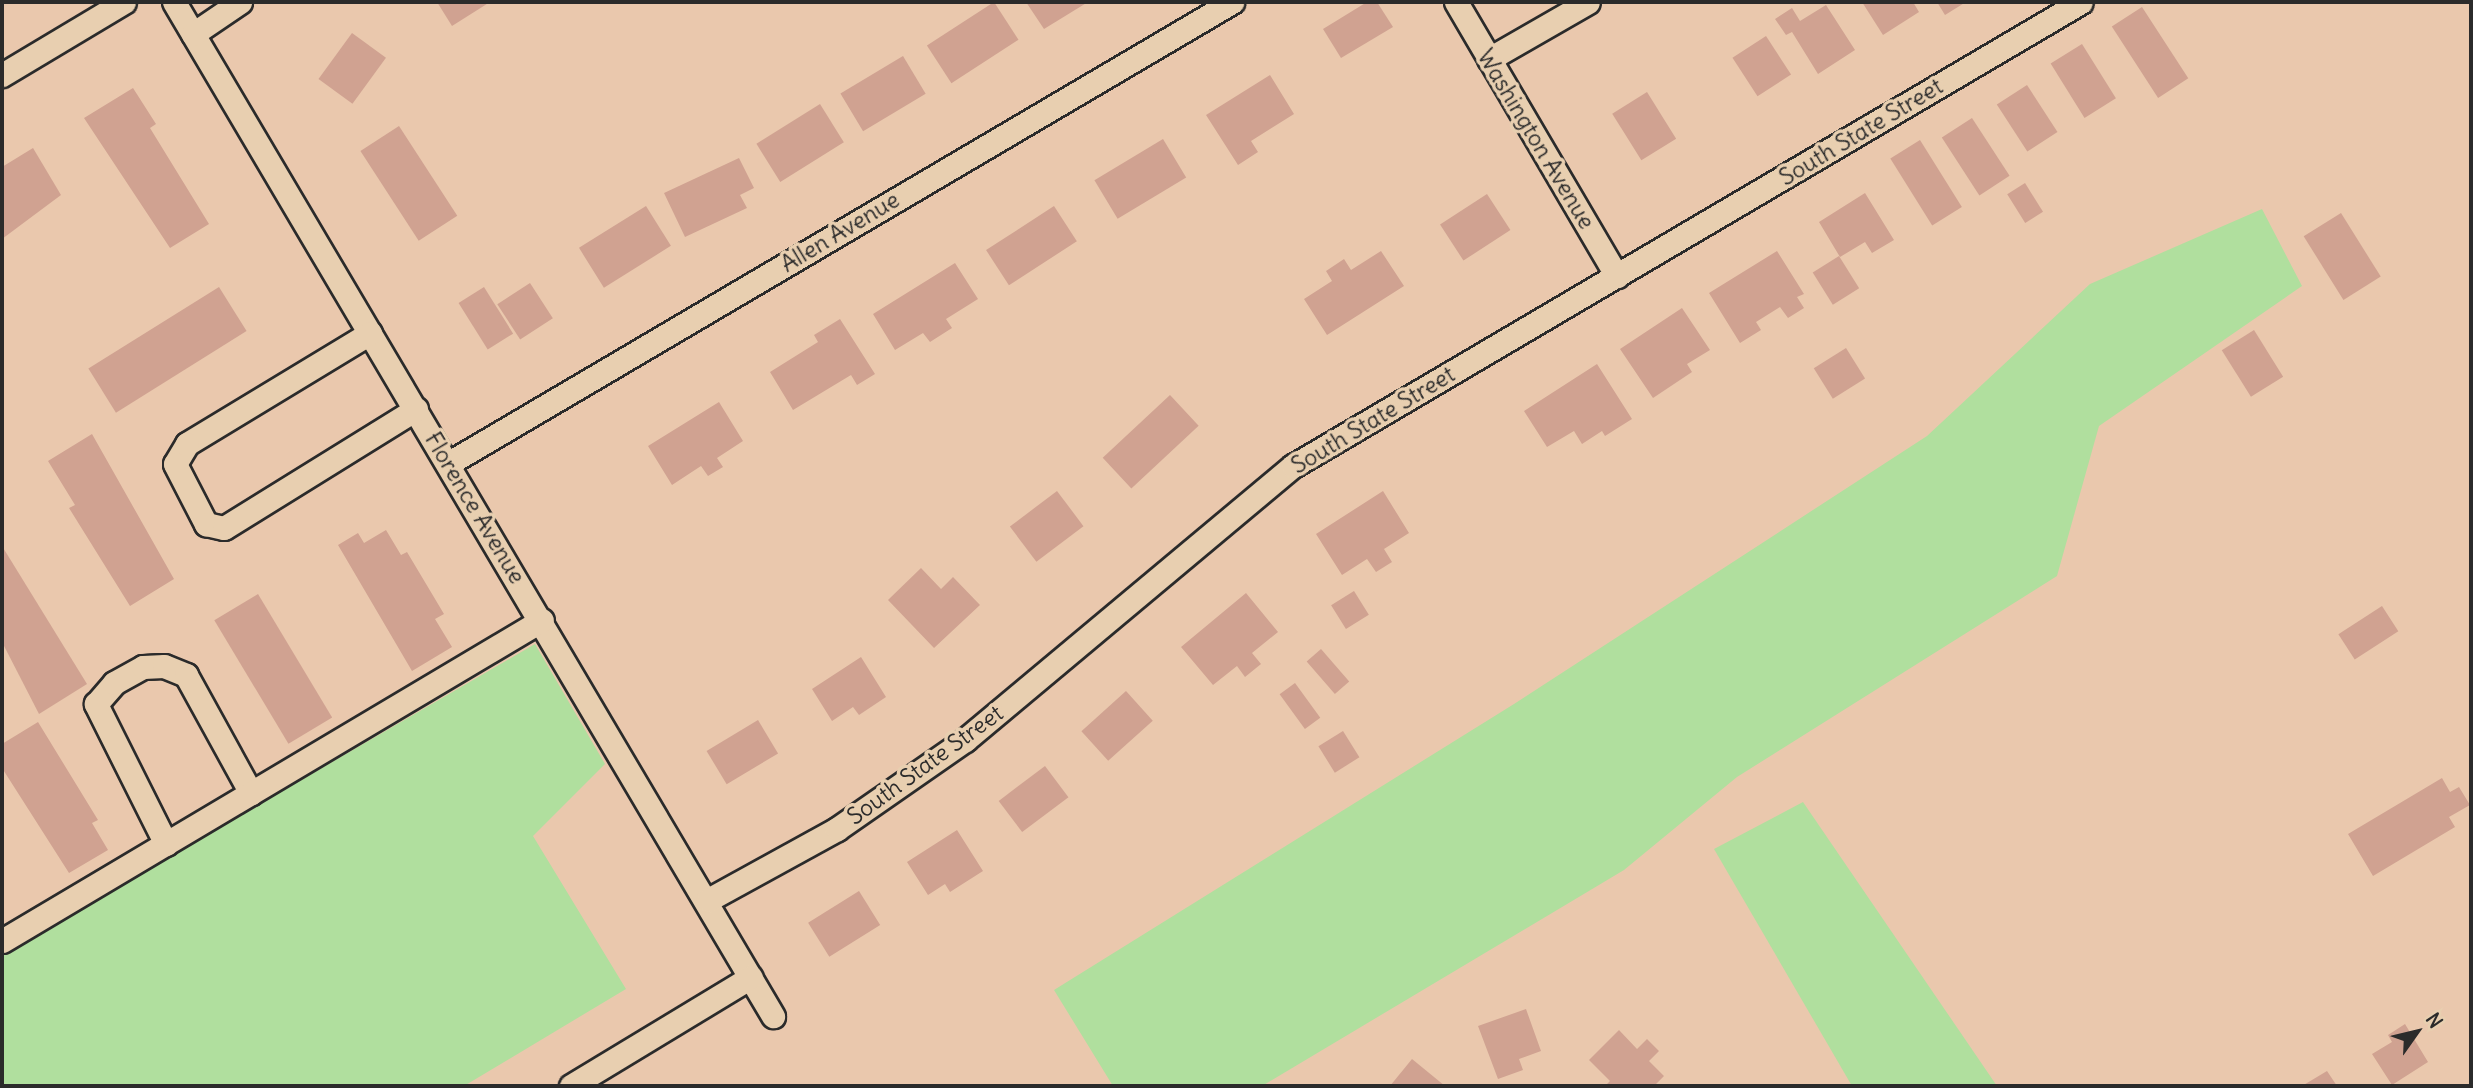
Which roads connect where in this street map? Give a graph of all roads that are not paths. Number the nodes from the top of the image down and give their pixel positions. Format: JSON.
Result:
{"nodes":[{"id":1,"x":124,"y":2,"type":"edge"},
{"id":2,"x":174,"y":2,"type":"edge"},
{"id":3,"x":240,"y":2,"type":"edge"},
{"id":4,"x":1232,"y":2,"type":"edge"},
{"id":5,"x":1456,"y":2,"type":"edge"},
{"id":6,"x":1588,"y":2,"type":"edge"},
{"id":7,"x":2081,"y":2,"type":"edge"},
{"id":8,"x":192,"y":34,"type":"junction"},
{"id":9,"x":1489,"y":59,"type":"junction"},
{"id":10,"x":2,"y":75,"type":"edge"},
{"id":11,"x":1617,"y":276,"type":"junction"},
{"id":12,"x":370,"y":333,"type":"junction"},
{"id":13,"x":416,"y":409,"type":"junction"},
{"id":14,"x":449,"y":463,"type":"junction"},
{"id":15,"x":542,"y":620,"type":"junction"},
{"id":16,"x":251,"y":793,"type":"junction"},
{"id":17,"x":166,"y":844,"type":"junction"},
{"id":18,"x":708,"y":900,"type":"junction"},
{"id":19,"x":2,"y":942,"type":"edge"},
{"id":20,"x":751,"y":977,"type":"junction"},
{"id":21,"x":773,"y":1016,"type":"dead end"},
{"id":22,"x":571,"y":1086,"type":"edge"}],
"edges":[{"from":1,"to":10,"type":"street"},
{"from":2,"to":8,"type":"street","name":"Florence Avenue"},
{"from":3,"to":8,"type":"street"},
{"from":4,"to":14,"type":"street","name":"Allen Avenue"},
{"from":5,"to":9,"type":"street","name":"Washington Avenue"},
{"from":6,"to":9,"type":"street"},
{"from":7,"to":11,"type":"street","name":"South State Street"},
{"from":8,"to":12,"type":"street","name":"Florence Avenue"},
{"from":9,"to":11,"type":"street","name":"Washington Avenue"},
{"from":11,"to":18,"type":"street","name":"South State Street"},
{"from":12,"to":13,"type":"street","name":"Florence Avenue"},
{"from":12,"to":13,"type":"street"},
{"from":13,"to":14,"type":"street","name":"Florence Avenue"},
{"from":14,"to":15,"type":"street","name":"Florence Avenue"},
{"from":15,"to":16,"type":"street"},
{"from":15,"to":18,"type":"street","name":"Florence Avenue"},
{"from":16,"to":17,"type":"street"},
{"from":16,"to":17,"type":"street"},
{"from":17,"to":19,"type":"street"},
{"from":18,"to":20,"type":"street","name":"Florence Avenue"},
{"from":20,"to":21,"type":"street","name":"Florence Avenue"},
{"from":20,"to":22,"type":"street"}]}
